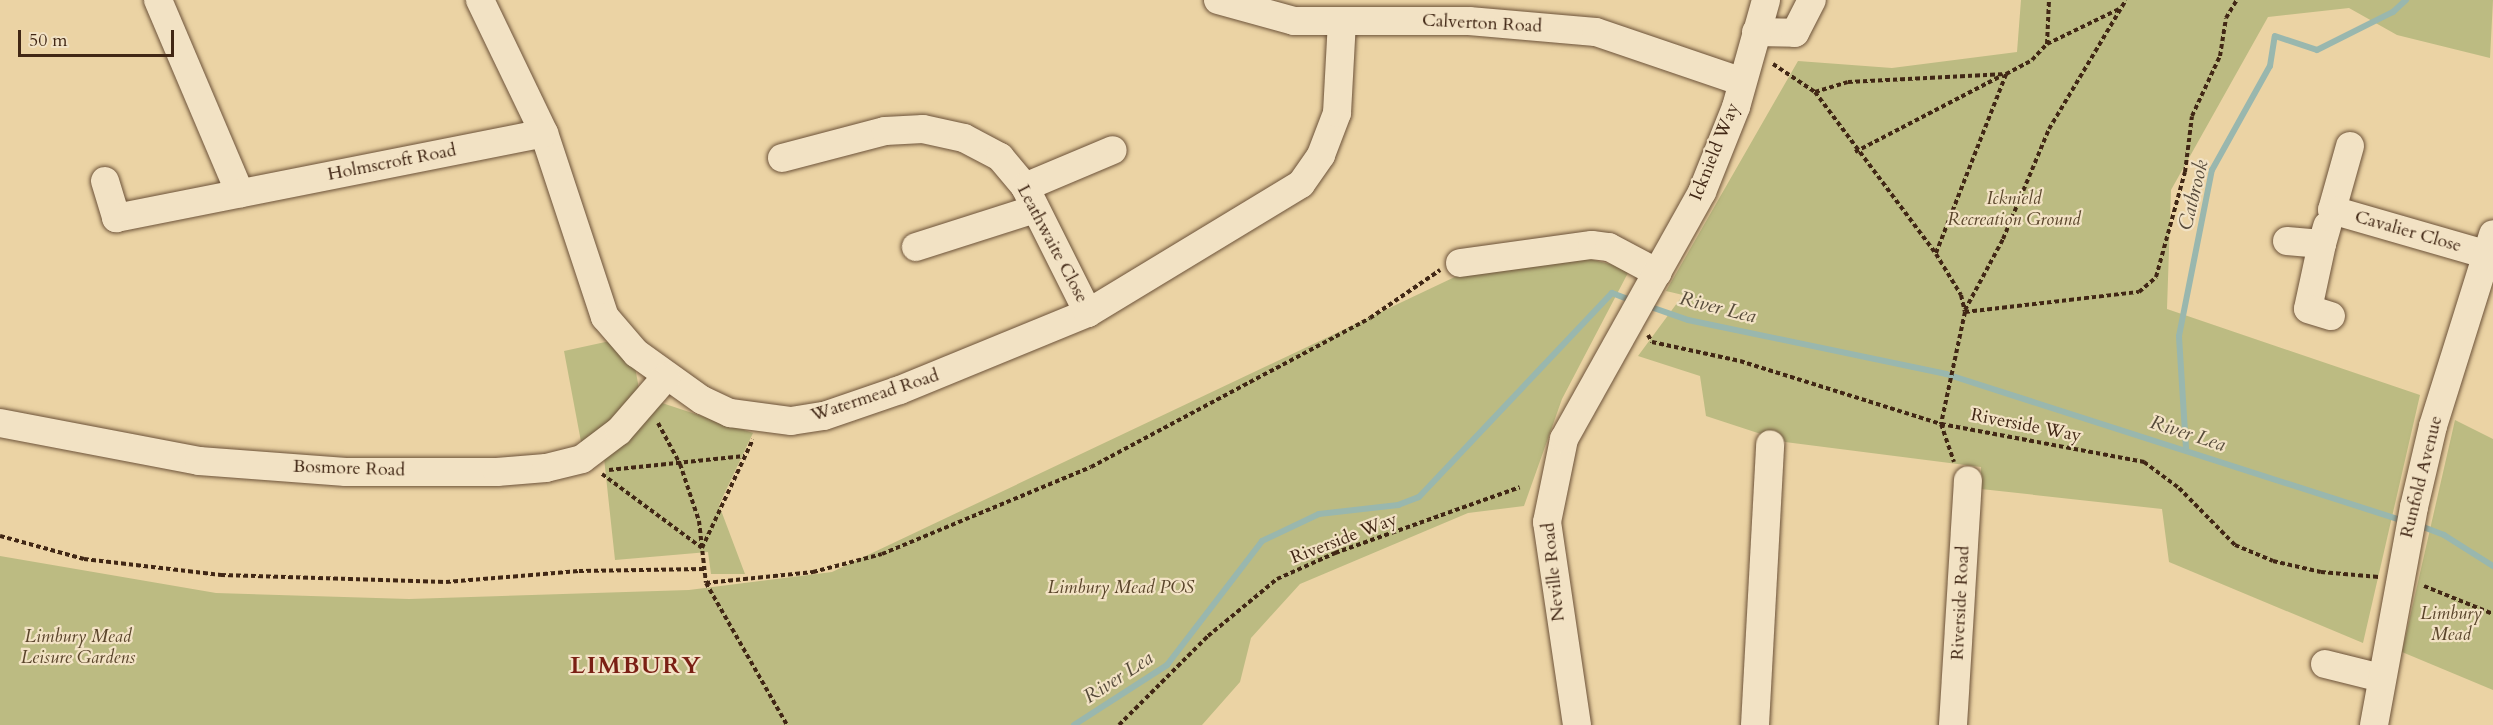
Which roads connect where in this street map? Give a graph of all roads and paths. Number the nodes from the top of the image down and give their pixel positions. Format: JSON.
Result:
{"nodes":[{"id":1,"x":158,"y":0,"type":"edge"},
{"id":2,"x":480,"y":0,"type":"edge"},
{"id":3,"x":1218,"y":0,"type":"edge"},
{"id":4,"x":1766,"y":0,"type":"edge"},
{"id":5,"x":1812,"y":0,"type":"edge"},
{"id":6,"x":2049,"y":0,"type":"edge"},
{"id":7,"x":2126,"y":0,"type":"edge"},
{"id":8,"x":2237,"y":0,"type":"edge"},
{"id":9,"x":2121,"y":8,"type":"junction"},
{"id":10,"x":1469,"y":10,"type":"edge"},
{"id":11,"x":1342,"y":22,"type":"junction"},
{"id":12,"x":1753,"y":40,"type":"junction"},
{"id":13,"x":2047,"y":44,"type":"junction"},
{"id":14,"x":2006,"y":74,"type":"junction"},
{"id":15,"x":1740,"y":81,"type":"junction"},
{"id":16,"x":1815,"y":93,"type":"junction"},
{"id":17,"x":544,"y":133,"type":"junction"},
{"id":18,"x":2350,"y":146,"type":"dead end"},
{"id":19,"x":1113,"y":150,"type":"dead end"},
{"id":20,"x":1855,"y":152,"type":"junction"},
{"id":21,"x":782,"y":158,"type":"dead end"},
{"id":22,"x":105,"y":181,"type":"dead end"},
{"id":23,"x":240,"y":193,"type":"junction"},
{"id":24,"x":1030,"y":198,"type":"junction"},
{"id":25,"x":2332,"y":210,"type":"junction"},
{"id":26,"x":2287,"y":241,"type":"dead end"},
{"id":27,"x":2322,"y":244,"type":"junction"},
{"id":28,"x":2489,"y":245,"type":"edge"},
{"id":29,"x":916,"y":247,"type":"dead end"},
{"id":30,"x":1936,"y":254,"type":"junction"},
{"id":31,"x":1460,"y":263,"type":"joint"},
{"id":32,"x":1651,"y":285,"type":"junction"},
{"id":33,"x":1965,"y":311,"type":"junction"},
{"id":34,"x":1088,"y":313,"type":"junction"},
{"id":35,"x":2331,"y":316,"type":"dead end"},
{"id":36,"x":1639,"y":325,"type":"junction"},
{"id":37,"x":666,"y":377,"type":"junction"},
{"id":38,"x":645,"y":406,"type":"junction"},
{"id":39,"x":763,"y":419,"type":"junction"},
{"id":40,"x":0,"y":423,"type":"edge"},
{"id":41,"x":1941,"y":424,"type":"junction"},
{"id":42,"x":1770,"y":444,"type":"dead end"},
{"id":43,"x":745,"y":456,"type":"junction"},
{"id":44,"x":680,"y":464,"type":"junction"},
{"id":45,"x":1968,"y":480,"type":"joint"},
{"id":46,"x":1520,"y":487,"type":"dead end"},
{"id":47,"x":0,"y":536,"type":"edge"},
{"id":48,"x":702,"y":548,"type":"junction"},
{"id":49,"x":704,"y":569,"type":"junction"},
{"id":50,"x":2383,"y":578,"type":"dead end"},
{"id":51,"x":706,"y":583,"type":"junction"},
{"id":52,"x":2418,"y":585,"type":"dead end"},
{"id":53,"x":2493,"y":614,"type":"edge"},
{"id":54,"x":2325,"y":664,"type":"dead end"},
{"id":55,"x":2381,"y":678,"type":"junction"},
{"id":56,"x":783,"y":719,"type":"junction"},
{"id":57,"x":781,"y":725,"type":"edge"},
{"id":58,"x":787,"y":725,"type":"edge"},
{"id":59,"x":1119,"y":725,"type":"edge"},
{"id":60,"x":1577,"y":725,"type":"edge"},
{"id":61,"x":1755,"y":725,"type":"edge"},
{"id":62,"x":1953,"y":725,"type":"edge"},
{"id":63,"x":2374,"y":725,"type":"edge"}],
"edges":[{"from":1,"to":23,"type":"street"},
{"from":2,"to":17,"type":"street","name":"Watermead Road"},
{"from":3,"to":11,"type":"street","name":"Calverton Road"},
{"from":4,"to":12,"type":"street","name":"Icknield Way"},
{"from":5,"to":12,"type":"street"},
{"from":6,"to":13,"type":"path"},
{"from":7,"to":9,"type":"path"},
{"from":8,"to":33,"type":"path"},
{"from":9,"to":13,"type":"path"},
{"from":9,"to":33,"type":"path"},
{"from":10,"to":11,"type":"street","name":"Calverton Road"},
{"from":10,"to":15,"type":"street","name":"Calverton Road"},
{"from":11,"to":34,"type":"street","name":"Watermead Road"},
{"from":12,"to":15,"type":"street","name":"Icknield Way"},
{"from":12,"to":16,"type":"path"},
{"from":13,"to":14,"type":"path"},
{"from":14,"to":16,"type":"path"},
{"from":14,"to":20,"type":"path"},
{"from":14,"to":30,"type":"path"},
{"from":15,"to":32,"type":"street","name":"Icknield Way"},
{"from":16,"to":20,"type":"path"},
{"from":17,"to":23,"type":"street","name":"Holmscroft Road"},
{"from":17,"to":37,"type":"street","name":"Watermead Road"},
{"from":18,"to":25,"type":"street","name":"Cavalier Close"},
{"from":19,"to":24,"type":"street"},
{"from":20,"to":30,"type":"path"},
{"from":21,"to":24,"type":"street","name":"Leathwaite Close"},
{"from":22,"to":23,"type":"street","name":"Holmscroft Road"},
{"from":24,"to":29,"type":"street"},
{"from":24,"to":34,"type":"street","name":"Leathwaite Close"},
{"from":25,"to":27,"type":"street","name":"Cavalier Close"},
{"from":25,"to":28,"type":"street","name":"Cavalier Close"},
{"from":26,"to":27,"type":"street"},
{"from":27,"to":35,"type":"street","name":"Cavalier Close"},
{"from":28,"to":55,"type":"street","name":"Runfold Avenue"},
{"from":30,"to":33,"type":"path"},
{"from":31,"to":32,"type":"street"},
{"from":31,"to":51,"type":"path"},
{"from":32,"to":36,"type":"street","name":"Neville Road"},
{"from":33,"to":41,"type":"path"},
{"from":34,"to":39,"type":"street","name":"Watermead Road"},
{"from":36,"to":41,"type":"path","name":"Riverside Way"},
{"from":36,"to":60,"type":"street","name":"Neville Road"},
{"from":37,"to":38,"type":"street","name":"Bosmore Road"},
{"from":37,"to":39,"type":"street","name":"Watermead Road"},
{"from":38,"to":40,"type":"street","name":"Bosmore Road"},
{"from":38,"to":44,"type":"path"},
{"from":39,"to":43,"type":"path"},
{"from":41,"to":45,"type":"path"},
{"from":41,"to":50,"type":"path","name":"Riverside Way"},
{"from":42,"to":61,"type":"street"},
{"from":43,"to":44,"type":"path"},
{"from":43,"to":48,"type":"path"},
{"from":44,"to":48,"type":"path"},
{"from":44,"to":48,"type":"path"},
{"from":45,"to":62,"type":"street","name":"Riverside Road"},
{"from":46,"to":59,"type":"path","name":"Riverside Way"},
{"from":47,"to":49,"type":"path"},
{"from":48,"to":49,"type":"path"},
{"from":49,"to":51,"type":"path"},
{"from":51,"to":56,"type":"path"},
{"from":52,"to":53,"type":"path"},
{"from":54,"to":55,"type":"street"},
{"from":55,"to":63,"type":"street","name":"Runfold Avenue"},
{"from":56,"to":57,"type":"path"},
{"from":56,"to":58,"type":"path"}]}
